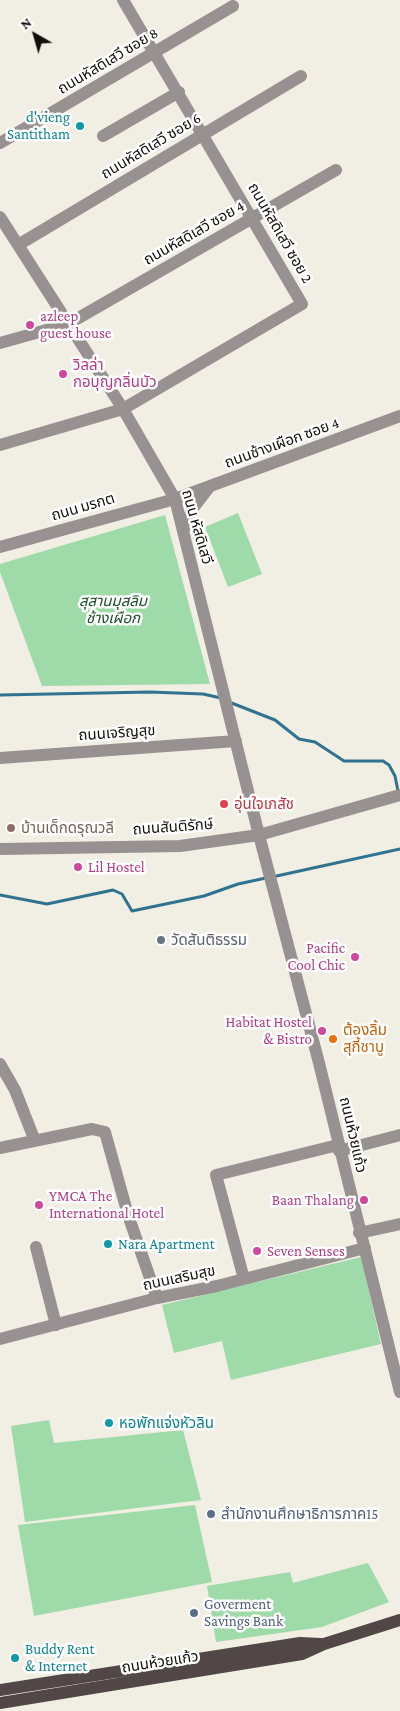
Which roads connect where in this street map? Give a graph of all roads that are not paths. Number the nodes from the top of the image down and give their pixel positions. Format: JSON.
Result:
{"nodes":[{"id":1,"x":123,"y":0,"type":"edge"},
{"id":2,"x":233,"y":6,"type":"dead end"},
{"id":3,"x":156,"y":52,"type":"junction"},
{"id":4,"x":301,"y":76,"type":"dead end"},
{"id":5,"x":179,"y":92,"type":"junction"},
{"id":6,"x":203,"y":134,"type":"junction"},
{"id":7,"x":103,"y":136,"type":"dead end"},
{"id":8,"x":0,"y":143,"type":"edge"},
{"id":9,"x":336,"y":170,"type":"dead end"},
{"id":10,"x":0,"y":217,"type":"edge"},
{"id":11,"x":252,"y":218,"type":"junction"},
{"id":12,"x":18,"y":245,"type":"junction"},
{"id":13,"x":68,"y":324,"type":"junction"},
{"id":14,"x":0,"y":344,"type":"edge"},
{"id":15,"x":123,"y":409,"type":"junction"},
{"id":16,"x":400,"y":416,"type":"edge"},
{"id":17,"x":0,"y":445,"type":"edge"},
{"id":18,"x":210,"y":486,"type":"junction"},
{"id":19,"x":175,"y":498,"type":"junction"},
{"id":20,"x":183,"y":531,"type":"junction"},
{"id":21,"x":0,"y":547,"type":"edge"},
{"id":22,"x":236,"y":741,"type":"junction"},
{"id":23,"x":0,"y":758,"type":"edge"},
{"id":24,"x":400,"y":795,"type":"edge"},
{"id":25,"x":259,"y":835,"type":"junction"},
{"id":26,"x":0,"y":849,"type":"edge"},
{"id":27,"x":273,"y":886,"type":"joint"},
{"id":28,"x":0,"y":1064,"type":"edge"},
{"id":29,"x":400,"y":1135,"type":"edge"},
{"id":30,"x":35,"y":1141,"type":"junction"},
{"id":31,"x":0,"y":1148,"type":"edge"},
{"id":32,"x":339,"y":1148,"type":"junction"},
{"id":33,"x":400,"y":1224,"type":"edge"},
{"id":34,"x":359,"y":1233,"type":"junction"},
{"id":35,"x":36,"y":1247,"type":"dead end"},
{"id":36,"x":365,"y":1248,"type":"junction"},
{"id":37,"x":244,"y":1280,"type":"junction"},
{"id":38,"x":157,"y":1298,"type":"junction"},
{"id":39,"x":56,"y":1325,"type":"junction"},
{"id":40,"x":0,"y":1339,"type":"edge"},
{"id":41,"x":400,"y":1392,"type":"edge"},
{"id":42,"x":400,"y":1620,"type":"edge"},
{"id":43,"x":324,"y":1644,"type":"junction"},
{"id":44,"x":0,"y":1690,"type":"edge"},
{"id":45,"x":0,"y":1704,"type":"edge"}],
"edges":[{"from":1,"to":3,"type":"street","name":"ถนนหัสดิเสวี ซอย 2"},
{"from":2,"to":3,"type":"street","name":"ถนนหัสดิเสวี ซอย 8"},
{"from":3,"to":5,"type":"street","name":"ถนนหัสดิเสวี ซอย 2"},
{"from":3,"to":8,"type":"street","name":"ถนนหัสดิเสวี ซอย 8"},
{"from":4,"to":6,"type":"street","name":"ถนนหัสดิเสวี ซอย 6"},
{"from":5,"to":6,"type":"street","name":"ถนนหัสดิเสวี ซอย 2"},
{"from":5,"to":7,"type":"street"},
{"from":6,"to":11,"type":"street","name":"ถนนหัสดิเสวี ซอย 2"},
{"from":6,"to":12,"type":"street","name":"ถนนหัสดิเสวี ซอย 6"},
{"from":9,"to":11,"type":"street","name":"ถนนหัสดิเสวี ซอย 4"},
{"from":10,"to":12,"type":"street","name":"ถนน หัสดิเสวี"},
{"from":11,"to":13,"type":"street","name":"ถนนหัสดิเสวี ซอย 4"},
{"from":11,"to":15,"type":"street","name":"ถนนหัสดิเสวี ซอย 2"},
{"from":12,"to":13,"type":"street","name":"ถนน หัสดิเสวี"},
{"from":13,"to":14,"type":"street","name":"ถนนหัสดิเสวี ซอย 4"},
{"from":13,"to":15,"type":"street","name":"ถนน หัสดิเสวี"},
{"from":15,"to":17,"type":"street"},
{"from":15,"to":19,"type":"street","name":"ถนน หัสดิเสวี"},
{"from":16,"to":18,"type":"street","name":"ถนนช้างเผือก ซอย 4"},
{"from":18,"to":19,"type":"street","name":"ถนนช้างเผือก ซอย 4"},
{"from":18,"to":20,"type":"street"},
{"from":19,"to":20,"type":"street","name":"ถนน หัสดิเสวี"},
{"from":19,"to":21,"type":"street","name":"ถนน มรกต"},
{"from":20,"to":22,"type":"street","name":"ถนน หัสดิเสวี"},
{"from":22,"to":23,"type":"street","name":"ถนนเจริญสุข"},
{"from":22,"to":25,"type":"street","name":"ถนน หัสดิเสวี"},
{"from":24,"to":25,"type":"street","name":"ถนนสันติรักษ์"},
{"from":25,"to":26,"type":"street","name":"ถนนสันติรักษ์"},
{"from":25,"to":27,"type":"street","name":"ถนน หัสดิเสวี"},
{"from":27,"to":32,"type":"street","name":"ถนนห้วยแก้ว"},
{"from":28,"to":30,"type":"street"},
{"from":29,"to":32,"type":"street"},
{"from":30,"to":31,"type":"street"},
{"from":30,"to":38,"type":"street"},
{"from":32,"to":34,"type":"street","name":"ถนนห้วยแก้ว"},
{"from":32,"to":37,"type":"street"},
{"from":33,"to":34,"type":"street"},
{"from":34,"to":36,"type":"street","name":"ถนนห้วยแก้ว"},
{"from":35,"to":39,"type":"street"},
{"from":36,"to":37,"type":"street","name":"ถนนเสริมสุข"},
{"from":36,"to":41,"type":"street","name":"ถนนห้วยแก้ว"},
{"from":37,"to":38,"type":"street","name":"ถนนเสริมสุข"},
{"from":38,"to":39,"type":"street","name":"ถนนเสริมสุข"},
{"from":39,"to":40,"type":"street","name":"ถนนเสริมสุข"},
{"from":42,"to":43,"type":"main road","name":"ถนนห้วยแก้ว"},
{"from":43,"to":44,"type":"main road","name":"ถนนห้วยแก้ว"},
{"from":43,"to":45,"type":"main road","name":"ถนนห้วยแก้ว"}]}
